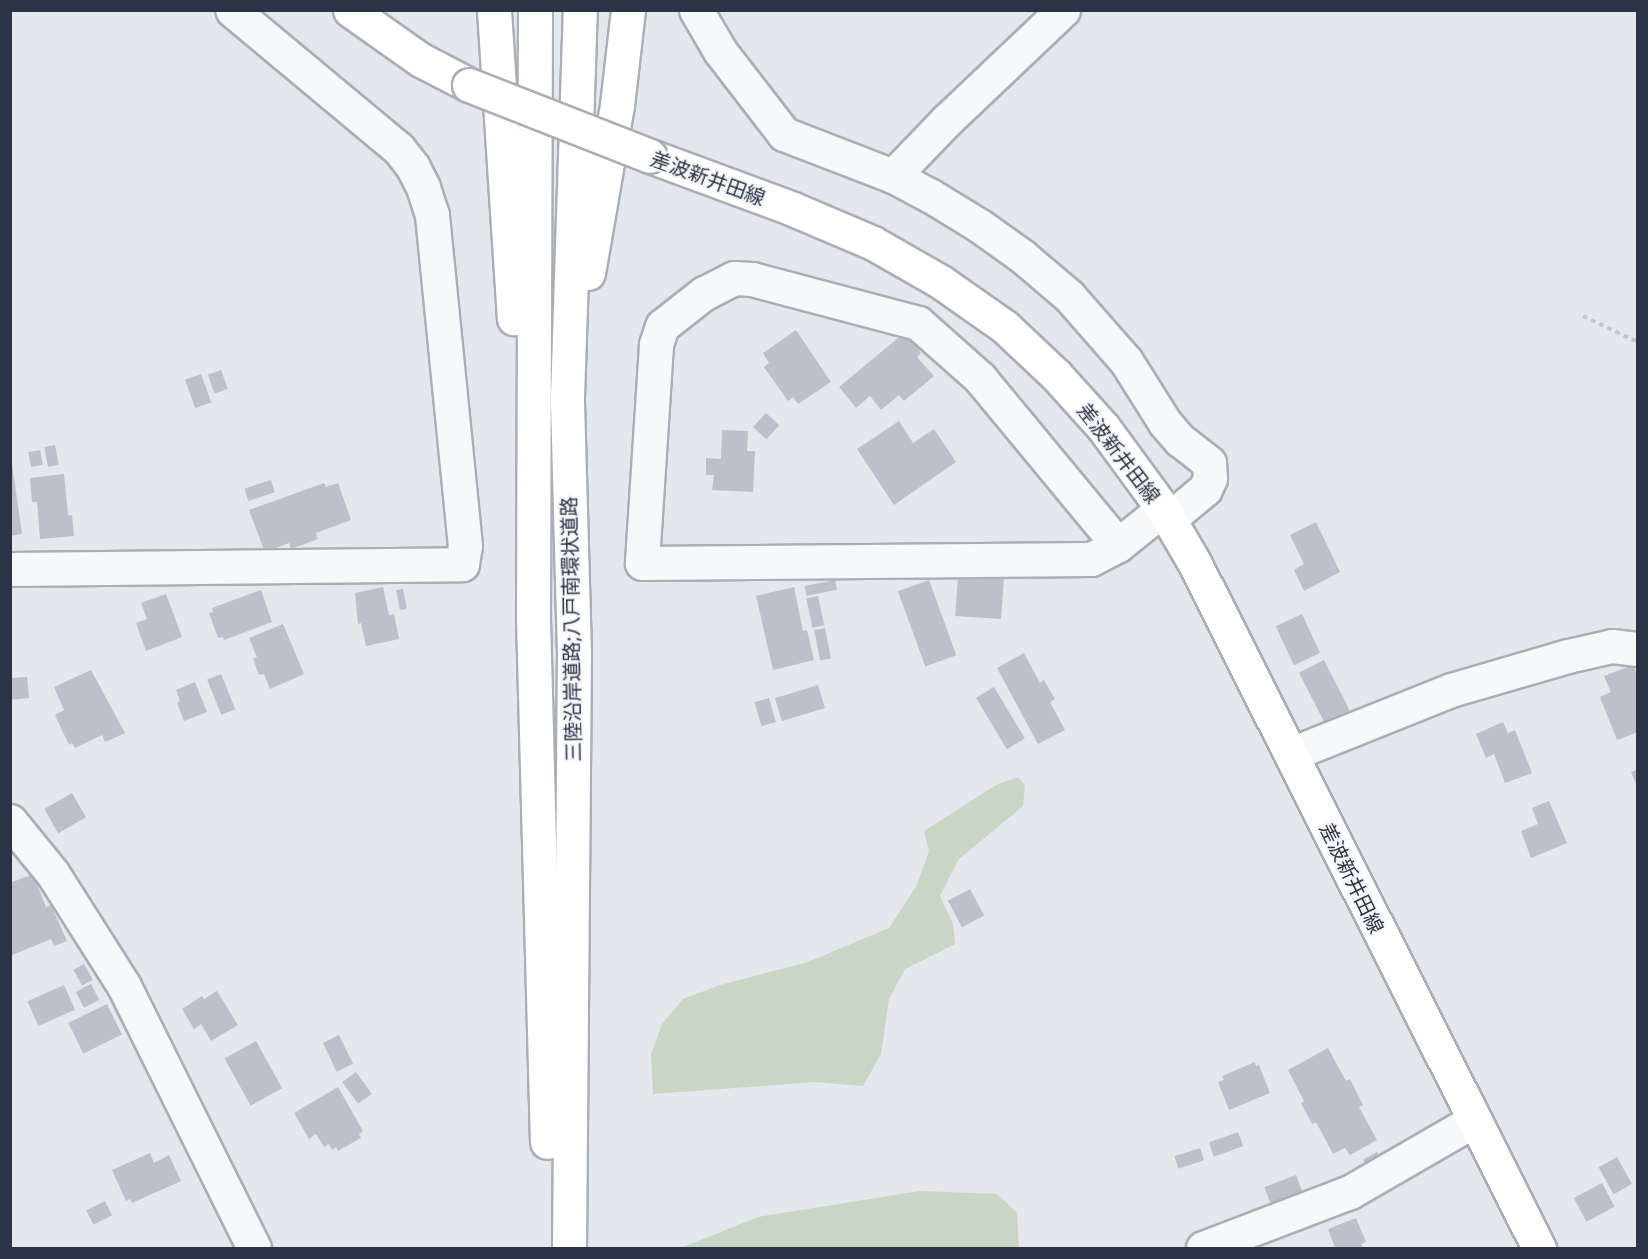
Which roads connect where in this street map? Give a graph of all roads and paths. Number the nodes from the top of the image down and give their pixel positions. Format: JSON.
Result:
{"nodes":[{"id":1,"x":232,"y":10,"type":"edge"},
{"id":2,"x":350,"y":10,"type":"edge"},
{"id":3,"x":494,"y":10,"type":"edge"},
{"id":4,"x":535,"y":10,"type":"edge"},
{"id":5,"x":580,"y":10,"type":"edge"},
{"id":6,"x":628,"y":10,"type":"edge"},
{"id":7,"x":696,"y":10,"type":"edge"},
{"id":8,"x":1063,"y":10,"type":"edge"},
{"id":9,"x":892,"y":176,"type":"junction"},
{"id":10,"x":1583,"y":316,"type":"dead end"},
{"id":11,"x":1638,"y":342,"type":"edge"},
{"id":12,"x":567,"y":397,"type":"junction"},
{"id":13,"x":1166,"y":514,"type":"junction"},
{"id":14,"x":1118,"y":545,"type":"junction"},
{"id":15,"x":10,"y":569,"type":"edge"},
{"id":16,"x":533,"y":619,"type":"junction"},
{"id":17,"x":1638,"y":649,"type":"edge"},
{"id":18,"x":1291,"y":754,"type":"junction"},
{"id":19,"x":10,"y":821,"type":"edge"},
{"id":20,"x":1473,"y":1121,"type":"junction"},
{"id":21,"x":254,"y":1248,"type":"edge"},
{"id":22,"x":552,"y":1248,"type":"edge"},
{"id":23,"x":569,"y":1248,"type":"edge"},
{"id":24,"x":1203,"y":1248,"type":"edge"},
{"id":25,"x":1539,"y":1248,"type":"edge"}],
"edges":[{"from":1,"to":15,"type":"street"},
{"from":2,"to":13,"type":"main road","name":"差波新井田線","bridge":true},
{"from":3,"to":16,"type":"main road"},
{"from":4,"to":16,"type":"main road","name":"三陸沿岸道路;八戸南環状道路"},
{"from":5,"to":12,"type":"main road","name":"三陸沿岸道路;八戸南環状道路"},
{"from":6,"to":12,"type":"main road"},
{"from":7,"to":9,"type":"street"},
{"from":8,"to":9,"type":"street"},
{"from":9,"to":13,"type":"street"},
{"from":10,"to":11,"type":"path"},
{"from":12,"to":23,"type":"main road","name":"三陸沿岸道路;八戸南環状道路"},
{"from":13,"to":14,"type":"street"},
{"from":13,"to":18,"type":"main road","name":"差波新井田線"},
{"from":14,"to":14,"type":"street"},
{"from":16,"to":22,"type":"main road","name":"三陸沿岸道路;八戸南環状道路"},
{"from":17,"to":18,"type":"street"},
{"from":18,"to":20,"type":"main road","name":"差波新井田線"},
{"from":19,"to":21,"type":"street"},
{"from":20,"to":24,"type":"street"},
{"from":20,"to":25,"type":"main road","name":"差波新井田線"}]}
